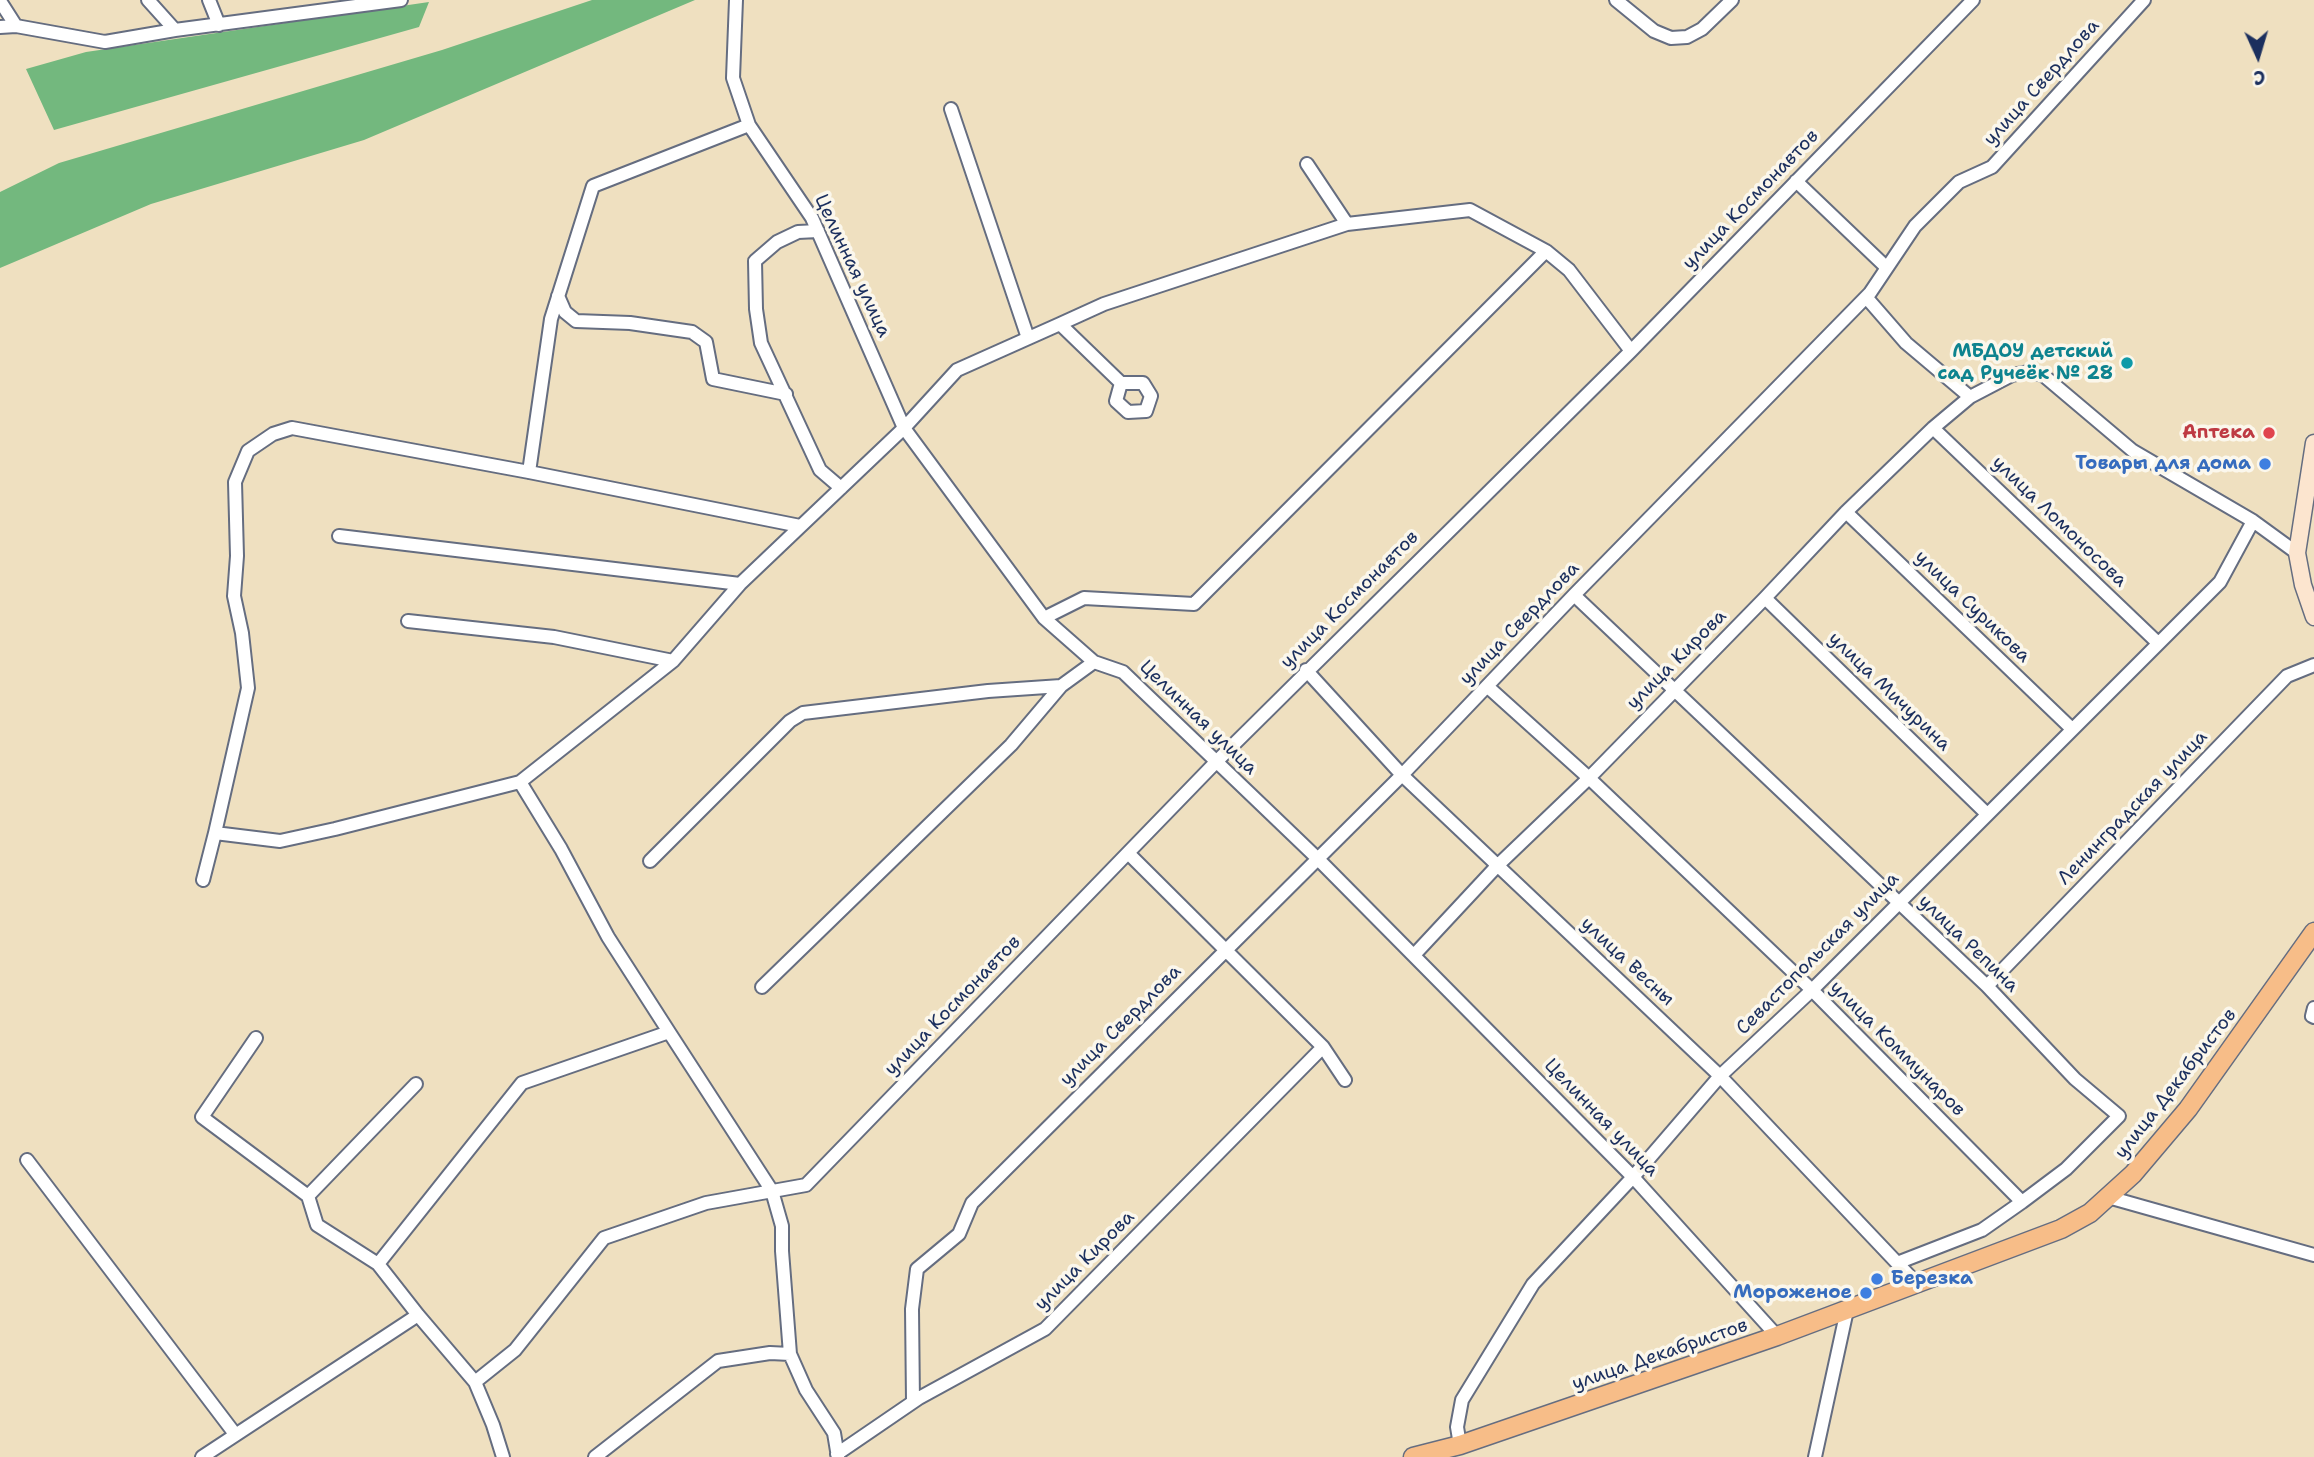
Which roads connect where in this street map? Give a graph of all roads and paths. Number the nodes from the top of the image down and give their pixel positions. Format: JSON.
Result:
{"nodes":[{"id":1,"x":148,"y":0,"type":"edge"},
{"id":2,"x":209,"y":0,"type":"edge"},
{"id":3,"x":401,"y":0,"type":"edge"},
{"id":4,"x":736,"y":0,"type":"edge"},
{"id":5,"x":1616,"y":0,"type":"edge"},
{"id":6,"x":1732,"y":0,"type":"edge"},
{"id":7,"x":1973,"y":0,"type":"edge"},
{"id":8,"x":2144,"y":0,"type":"edge"},
{"id":9,"x":0,"y":1,"type":"edge"},
{"id":10,"x":219,"y":25,"type":"junction"},
{"id":11,"x":16,"y":26,"type":"junction"},
{"id":12,"x":0,"y":27,"type":"edge"},
{"id":13,"x":175,"y":30,"type":"junction"},
{"id":14,"x":951,"y":108,"type":"dead end"},
{"id":15,"x":749,"y":125,"type":"junction"},
{"id":16,"x":1307,"y":164,"type":"dead end"},
{"id":17,"x":1796,"y":181,"type":"junction"},
{"id":18,"x":1347,"y":224,"type":"junction"},
{"id":19,"x":818,"y":231,"type":"junction"},
{"id":20,"x":1546,"y":251,"type":"junction"},
{"id":21,"x":1886,"y":267,"type":"junction"},
{"id":22,"x":558,"y":296,"type":"junction"},
{"id":23,"x":1866,"y":297,"type":"junction"},
{"id":24,"x":1060,"y":324,"type":"junction"},
{"id":25,"x":1028,"y":338,"type":"junction"},
{"id":26,"x":1631,"y":351,"type":"junction"},
{"id":27,"x":1121,"y":383,"type":"dead end"},
{"id":28,"x":786,"y":394,"type":"junction"},
{"id":29,"x":1970,"y":397,"type":"junction"},
{"id":30,"x":904,"y":428,"type":"junction"},
{"id":31,"x":1933,"y":428,"type":"junction"},
{"id":32,"x":2314,"y":443,"type":"edge"},
{"id":33,"x":528,"y":472,"type":"junction"},
{"id":34,"x":841,"y":488,"type":"junction"},
{"id":35,"x":1846,"y":512,"type":"junction"},
{"id":36,"x":2253,"y":521,"type":"junction"},
{"id":37,"x":800,"y":526,"type":"junction"},
{"id":38,"x":339,"y":536,"type":"dead end"},
{"id":39,"x":2297,"y":553,"type":"junction"},
{"id":40,"x":740,"y":584,"type":"junction"},
{"id":41,"x":1574,"y":595,"type":"junction"},
{"id":42,"x":1765,"y":598,"type":"junction"},
{"id":43,"x":2314,"y":617,"type":"edge"},
{"id":44,"x":1044,"y":618,"type":"junction"},
{"id":45,"x":408,"y":621,"type":"dead end"},
{"id":46,"x":2158,"y":643,"type":"junction"},
{"id":47,"x":673,"y":661,"type":"junction"},
{"id":48,"x":1094,"y":662,"type":"junction"},
{"id":49,"x":2314,"y":666,"type":"edge"},
{"id":50,"x":1306,"y":670,"type":"junction"},
{"id":51,"x":1061,"y":686,"type":"junction"},
{"id":52,"x":1488,"y":687,"type":"junction"},
{"id":53,"x":1674,"y":690,"type":"junction"},
{"id":54,"x":2072,"y":729,"type":"junction"},
{"id":55,"x":1216,"y":761,"type":"junction"},
{"id":56,"x":1402,"y":775,"type":"junction"},
{"id":57,"x":1589,"y":778,"type":"junction"},
{"id":58,"x":520,"y":782,"type":"junction"},
{"id":59,"x":1987,"y":814,"type":"junction"},
{"id":60,"x":215,"y":832,"type":"junction"},
{"id":61,"x":1128,"y":853,"type":"junction"},
{"id":62,"x":1318,"y":858,"type":"junction"},
{"id":63,"x":650,"y":861,"type":"dead end"},
{"id":64,"x":1497,"y":866,"type":"junction"},
{"id":65,"x":204,"y":880,"type":"dead end"},
{"id":66,"x":1897,"y":903,"type":"junction"},
{"id":67,"x":2314,"y":932,"type":"edge"},
{"id":68,"x":1224,"y":951,"type":"junction"},
{"id":69,"x":1415,"y":954,"type":"junction"},
{"id":70,"x":1987,"y":986,"type":"junction"},
{"id":71,"x":762,"y":987,"type":"dead end"},
{"id":72,"x":1812,"y":990,"type":"junction"},
{"id":73,"x":2314,"y":1008,"type":"edge"},
{"id":74,"x":2314,"y":1017,"type":"edge"},
{"id":75,"x":669,"y":1032,"type":"junction"},
{"id":76,"x":256,"y":1038,"type":"dead end"},
{"id":77,"x":1323,"y":1047,"type":"junction"},
{"id":78,"x":1720,"y":1076,"type":"junction"},
{"id":79,"x":1345,"y":1080,"type":"dead end"},
{"id":80,"x":416,"y":1084,"type":"dead end"},
{"id":81,"x":27,"y":1160,"type":"dead end"},
{"id":82,"x":1633,"y":1177,"type":"junction"},
{"id":83,"x":772,"y":1191,"type":"junction"},
{"id":84,"x":308,"y":1196,"type":"junction"},
{"id":85,"x":2108,"y":1197,"type":"junction"},
{"id":86,"x":2022,"y":1202,"type":"junction"},
{"id":87,"x":2314,"y":1255,"type":"edge"},
{"id":88,"x":1897,"y":1263,"type":"junction"},
{"id":89,"x":378,"y":1264,"type":"junction"},
{"id":90,"x":1918,"y":1285,"type":"junction"},
{"id":91,"x":1847,"y":1310,"type":"junction"},
{"id":92,"x":418,"y":1315,"type":"junction"},
{"id":93,"x":1777,"y":1336,"type":"junction"},
{"id":94,"x":790,"y":1354,"type":"junction"},
{"id":95,"x":475,"y":1381,"type":"junction"},
{"id":96,"x":913,"y":1402,"type":"junction"},
{"id":97,"x":235,"y":1434,"type":"junction"},
{"id":98,"x":1460,"y":1445,"type":"junction"},
{"id":99,"x":499,"y":1456,"type":"edge"},
{"id":100,"x":837,"y":1456,"type":"edge"},
{"id":101,"x":202,"y":1457,"type":"edge"},
{"id":102,"x":595,"y":1457,"type":"edge"},
{"id":103,"x":1413,"y":1457,"type":"edge"},
{"id":104,"x":1815,"y":1457,"type":"edge"}],
"edges":[{"from":1,"to":13,"type":"street"},
{"from":2,"to":10,"type":"street"},
{"from":3,"to":10,"type":"street"},
{"from":4,"to":15,"type":"street","name":"Целинная улица"},
{"from":5,"to":6,"type":"street"},
{"from":7,"to":17,"type":"street","name":"улица Космонавтов"},
{"from":8,"to":21,"type":"street","name":"улица Свердлова"},
{"from":9,"to":11,"type":"street"},
{"from":10,"to":13,"type":"street"},
{"from":11,"to":12,"type":"street"},
{"from":11,"to":13,"type":"street"},
{"from":14,"to":25,"type":"street"},
{"from":15,"to":19,"type":"street","name":"Целинная улица"},
{"from":15,"to":22,"type":"street"},
{"from":16,"to":18,"type":"street"},
{"from":17,"to":21,"type":"street"},
{"from":17,"to":26,"type":"street","name":"улица Космонавтов"},
{"from":18,"to":20,"type":"street"},
{"from":18,"to":24,"type":"street"},
{"from":19,"to":28,"type":"street"},
{"from":19,"to":30,"type":"street","name":"Целинная улица"},
{"from":20,"to":26,"type":"street"},
{"from":20,"to":44,"type":"street"},
{"from":21,"to":23,"type":"street","name":"улица Свердлова"},
{"from":22,"to":28,"type":"street"},
{"from":22,"to":33,"type":"street"},
{"from":23,"to":29,"type":"street"},
{"from":23,"to":41,"type":"street","name":"улица Свердлова"},
{"from":24,"to":25,"type":"street"},
{"from":24,"to":27,"type":"street"},
{"from":25,"to":30,"type":"street"},
{"from":26,"to":50,"type":"street","name":"улица Космонавтов"},
{"from":28,"to":34,"type":"street"},
{"from":29,"to":31,"type":"street","name":"улица Кирова"},
{"from":29,"to":36,"type":"street","name":"улица Кирова"},
{"from":30,"to":34,"type":"street"},
{"from":30,"to":44,"type":"street","name":"Целинная улица"},
{"from":31,"to":35,"type":"street","name":"улица Кирова"},
{"from":31,"to":46,"type":"street","name":"улица Ломоносова"},
{"from":32,"to":39,"type":"street"},
{"from":33,"to":37,"type":"street"},
{"from":33,"to":60,"type":"street"},
{"from":34,"to":37,"type":"street"},
{"from":35,"to":42,"type":"street","name":"улица Кирова"},
{"from":35,"to":54,"type":"street","name":"улица Сурикова"},
{"from":36,"to":39,"type":"street","name":"улица Кирова"},
{"from":36,"to":46,"type":"street","name":"Севастопольская улица"},
{"from":37,"to":40,"type":"street"},
{"from":38,"to":40,"type":"street"},
{"from":39,"to":43,"type":"street"},
{"from":40,"to":47,"type":"street"},
{"from":41,"to":52,"type":"street","name":"улица Свердлова"},
{"from":41,"to":53,"type":"street","name":"улица Репина"},
{"from":42,"to":53,"type":"street","name":"улица Кирова"},
{"from":42,"to":59,"type":"street","name":"улица Мичурина"},
{"from":44,"to":48,"type":"street","name":"Целинная улица"},
{"from":45,"to":47,"type":"street"},
{"from":46,"to":54,"type":"street","name":"Севастопольская улица"},
{"from":47,"to":58,"type":"street"},
{"from":48,"to":51,"type":"street"},
{"from":48,"to":55,"type":"street","name":"Целинная улица"},
{"from":49,"to":70,"type":"street","name":"Ленинградская улица"},
{"from":50,"to":55,"type":"street","name":"улица Космонавтов"},
{"from":50,"to":56,"type":"street","name":"улица Весны"},
{"from":51,"to":63,"type":"street"},
{"from":51,"to":71,"type":"street"},
{"from":52,"to":56,"type":"street","name":"улица Свердлова"},
{"from":52,"to":57,"type":"street","name":"улица Коммунаров"},
{"from":53,"to":57,"type":"street","name":"улица Кирова"},
{"from":53,"to":66,"type":"street","name":"улица Репина"},
{"from":54,"to":59,"type":"street","name":"Севастопольская улица"},
{"from":55,"to":61,"type":"street","name":"улица Космонавтов"},
{"from":55,"to":62,"type":"street","name":"Целинная улица"},
{"from":56,"to":62,"type":"street","name":"улица Свердлова"},
{"from":56,"to":64,"type":"street","name":"улица Весны"},
{"from":57,"to":64,"type":"street","name":"улица Кирова"},
{"from":57,"to":72,"type":"street","name":"улица Коммунаров"},
{"from":58,"to":60,"type":"street"},
{"from":58,"to":75,"type":"street"},
{"from":59,"to":66,"type":"street","name":"Севастопольская улица"},
{"from":60,"to":65,"type":"street"},
{"from":61,"to":68,"type":"street"},
{"from":61,"to":83,"type":"street","name":"улица Космонавтов"},
{"from":62,"to":68,"type":"street","name":"улица Свердлова"},
{"from":62,"to":69,"type":"street","name":"Целинная улица"},
{"from":64,"to":69,"type":"street","name":"улица Кирова"},
{"from":64,"to":78,"type":"street","name":"улица Весны"},
{"from":66,"to":70,"type":"street","name":"улица Репина"},
{"from":66,"to":72,"type":"street","name":"Севастопольская улица"},
{"from":67,"to":85,"type":"main road","name":"улица Декабристов"},
{"from":68,"to":77,"type":"street"},
{"from":68,"to":96,"type":"street","name":"улица Свердлова"},
{"from":69,"to":82,"type":"street","name":"Целинная улица"},
{"from":70,"to":86,"type":"street","name":"улица Репина"},
{"from":72,"to":78,"type":"street","name":"Севастопольская улица"},
{"from":72,"to":86,"type":"street","name":"улица Коммунаров"},
{"from":73,"to":74,"type":"street"},
{"from":75,"to":83,"type":"street"},
{"from":75,"to":89,"type":"street"},
{"from":76,"to":84,"type":"street"},
{"from":77,"to":79,"type":"street"},
{"from":77,"to":96,"type":"street","name":"улица Кирова"},
{"from":78,"to":82,"type":"street","name":"Севастопольская улица"},
{"from":78,"to":88,"type":"street","name":"улица Весны"},
{"from":80,"to":84,"type":"street"},
{"from":81,"to":97,"type":"street"},
{"from":82,"to":93,"type":"street","name":"Целинная улица"},
{"from":82,"to":98,"type":"street","name":"Севастопольская улица"},
{"from":83,"to":94,"type":"street"},
{"from":83,"to":95,"type":"street","name":"улица Космонавтов"},
{"from":84,"to":89,"type":"street"},
{"from":85,"to":87,"type":"street"},
{"from":85,"to":90,"type":"main road","name":"улица Декабристов"},
{"from":86,"to":88,"type":"street"},
{"from":88,"to":90,"type":"street","name":"улица Весны"},
{"from":89,"to":92,"type":"street"},
{"from":90,"to":91,"type":"main road","name":"улица Декабристов"},
{"from":91,"to":93,"type":"main road","name":"улица Декабристов"},
{"from":91,"to":104,"type":"street"},
{"from":92,"to":95,"type":"street"},
{"from":92,"to":97,"type":"street"},
{"from":93,"to":98,"type":"main road","name":"улица Декабристов"},
{"from":94,"to":100,"type":"street"},
{"from":94,"to":102,"type":"street"},
{"from":95,"to":99,"type":"street"},
{"from":96,"to":100,"type":"street","name":"улица Кирова"},
{"from":97,"to":101,"type":"street"},
{"from":98,"to":103,"type":"main road","name":"улица Декабристов"}]}
